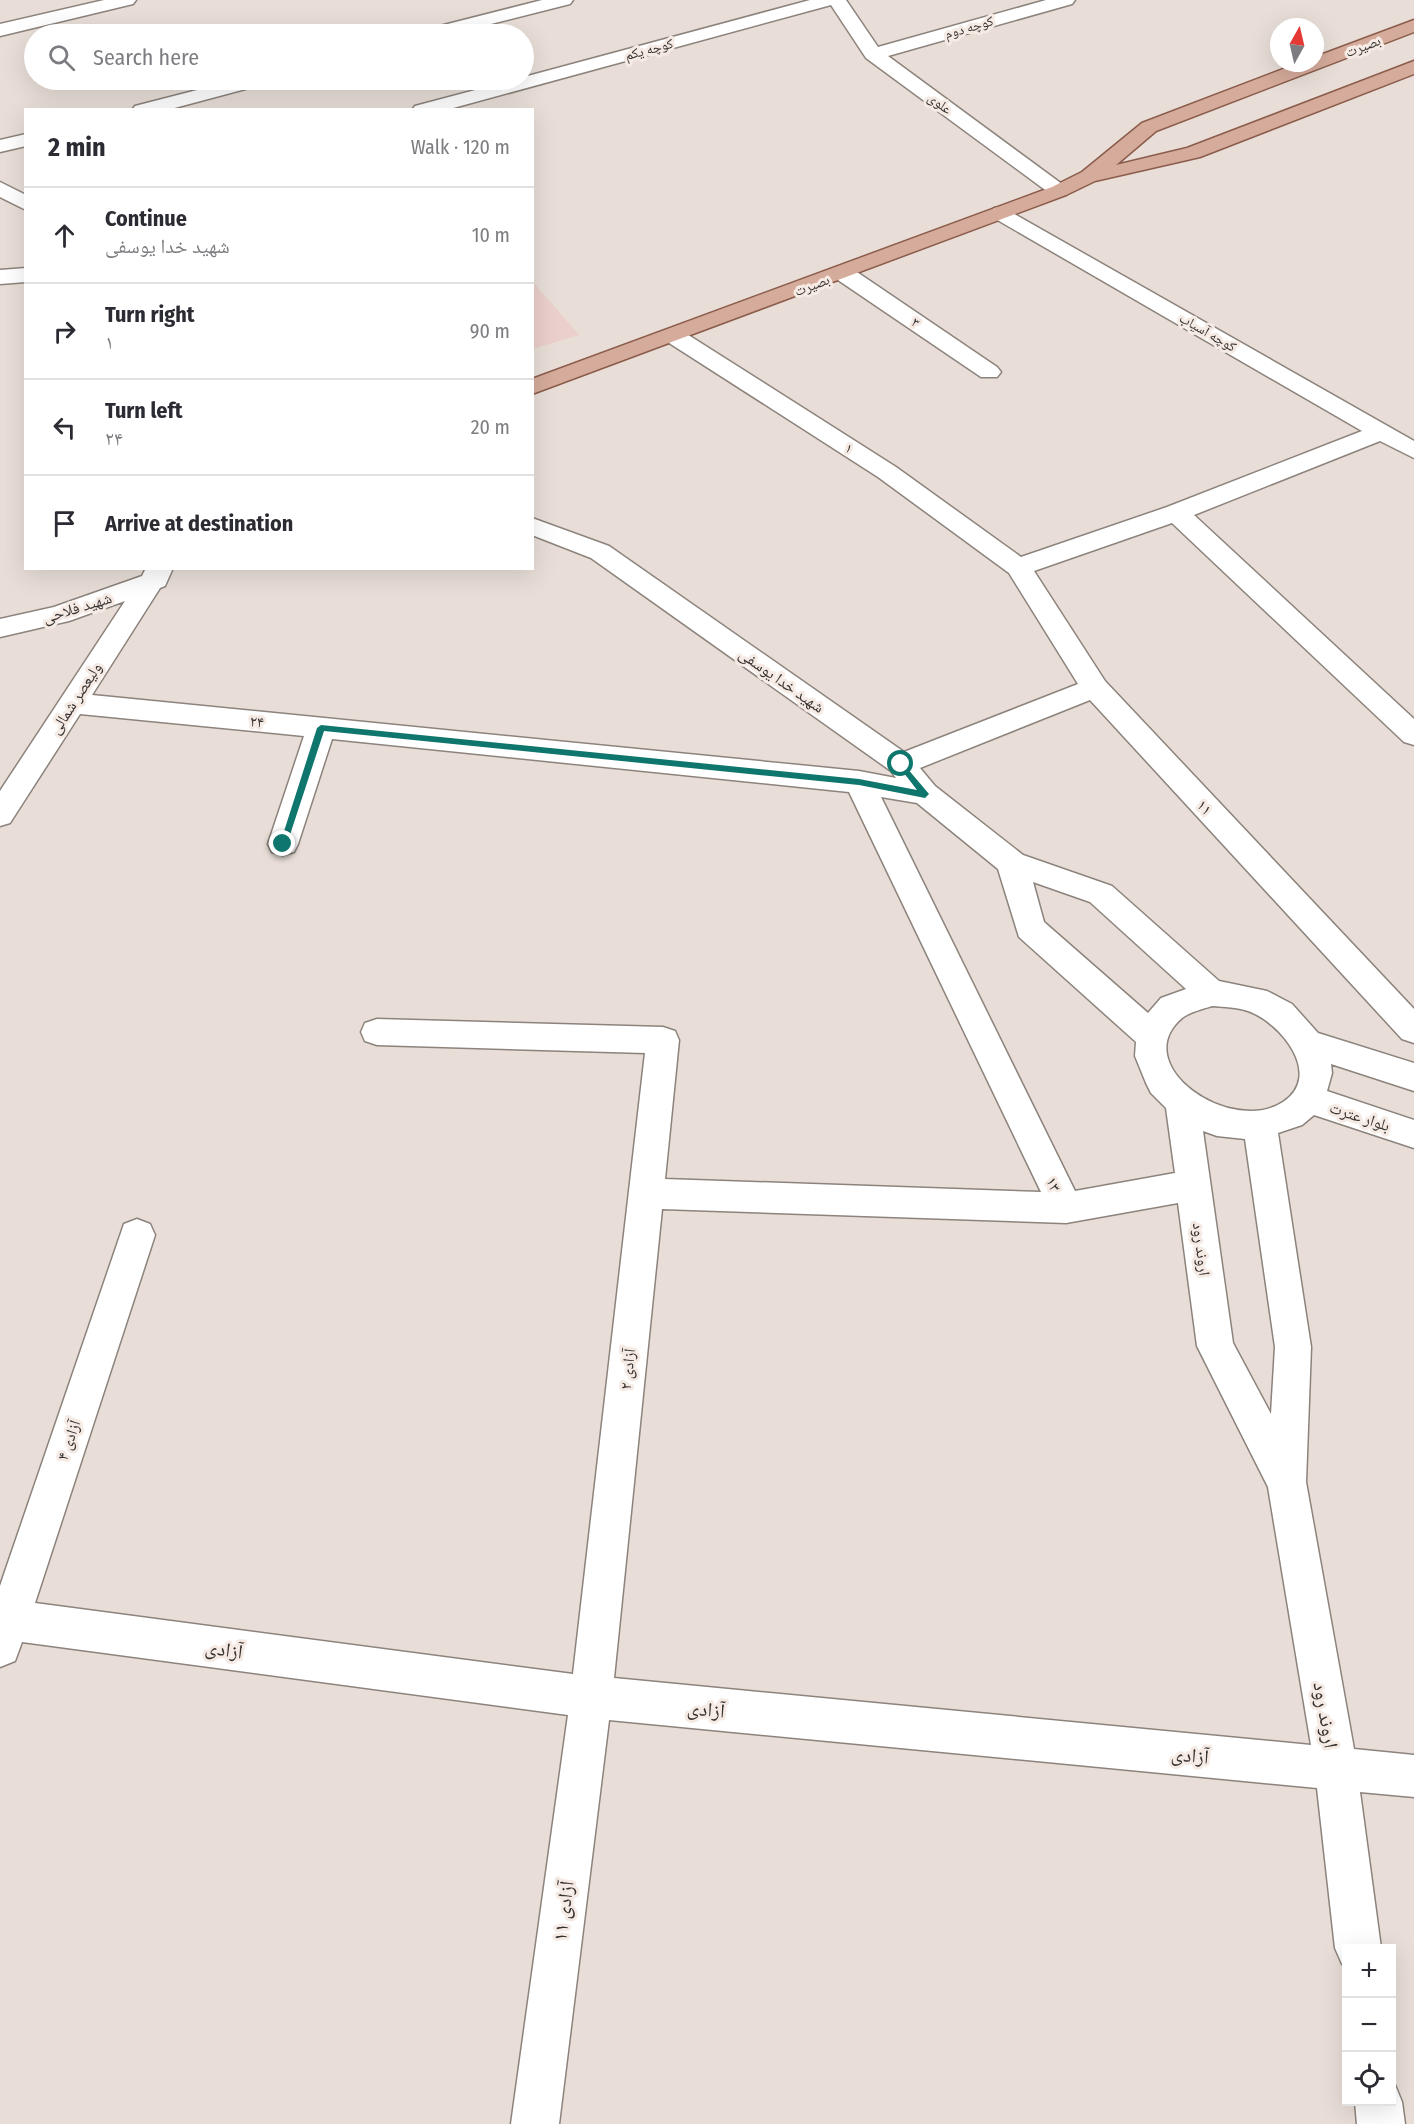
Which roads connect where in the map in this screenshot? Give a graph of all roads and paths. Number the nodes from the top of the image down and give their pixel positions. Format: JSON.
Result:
{"nodes":[{"id":1,"x":127,"y":0,"type":"edge"},
{"id":2,"x":564,"y":0,"type":"edge"},
{"id":3,"x":831,"y":0,"type":"edge"},
{"id":4,"x":837,"y":0,"type":"edge"},
{"id":5,"x":1066,"y":0,"type":"edge"},
{"id":6,"x":24,"y":24,"type":"edge"},
{"id":7,"x":25,"y":24,"type":"edge"},
{"id":8,"x":469,"y":24,"type":"edge"},
{"id":9,"x":1414,"y":26,"type":"edge"},
{"id":10,"x":0,"y":30,"type":"edge"},
{"id":11,"x":873,"y":54,"type":"junction"},
{"id":12,"x":1414,"y":67,"type":"edge"},
{"id":13,"x":534,"y":79,"type":"edge"},
{"id":14,"x":219,"y":90,"type":"edge"},
{"id":15,"x":493,"y":90,"type":"edge"},
{"id":16,"x":150,"y":108,"type":"edge"},
{"id":17,"x":429,"y":108,"type":"edge"},
{"id":18,"x":24,"y":140,"type":"edge"},
{"id":19,"x":0,"y":146,"type":"edge"},
{"id":20,"x":1089,"y":176,"type":"junction"},
{"id":21,"x":0,"y":188,"type":"edge"},
{"id":22,"x":1059,"y":191,"type":"junction"},
{"id":23,"x":24,"y":203,"type":"edge"},
{"id":24,"x":1002,"y":213,"type":"junction"},
{"id":25,"x":843,"y":273,"type":"junction"},
{"id":26,"x":24,"y":275,"type":"edge"},
{"id":27,"x":0,"y":277,"type":"edge"},
{"id":28,"x":674,"y":336,"type":"junction"},
{"id":29,"x":989,"y":372,"type":"dead end"},
{"id":30,"x":535,"y":386,"type":"edge"},
{"id":31,"x":1382,"y":432,"type":"junction"},
{"id":32,"x":1414,"y":452,"type":"edge"},
{"id":33,"x":534,"y":508,"type":"edge"},
{"id":34,"x":1176,"y":513,"type":"junction"},
{"id":35,"x":534,"y":527,"type":"edge"},
{"id":36,"x":600,"y":552,"type":"junction"},
{"id":37,"x":1018,"y":567,"type":"junction"},
{"id":38,"x":160,"y":573,"type":"edge"},
{"id":39,"x":0,"y":628,"type":"edge"},
{"id":40,"x":1095,"y":688,"type":"junction"},
{"id":41,"x":71,"y":703,"type":"junction"},
{"id":42,"x":321,"y":728,"type":"junction"},
{"id":43,"x":1414,"y":735,"type":"edge"},
{"id":44,"x":901,"y":764,"type":"junction"},
{"id":45,"x":859,"y":782,"type":"junction"},
{"id":46,"x":925,"y":794,"type":"junction"},
{"id":47,"x":0,"y":815,"type":"edge"},
{"id":48,"x":283,"y":844,"type":"dead end"},
{"id":49,"x":1012,"y":863,"type":"junction"},
{"id":50,"x":1211,"y":993,"type":"junction"},
{"id":51,"x":1414,"y":1030,"type":"edge"},
{"id":52,"x":377,"y":1032,"type":"dead end"},
{"id":53,"x":1150,"y":1035,"type":"junction"},
{"id":54,"x":1308,"y":1044,"type":"junction"},
{"id":55,"x":1414,"y":1077,"type":"edge"},
{"id":56,"x":1307,"y":1099,"type":"junction"},
{"id":57,"x":1184,"y":1106,"type":"junction"},
{"id":58,"x":1260,"y":1126,"type":"junction"},
{"id":59,"x":1414,"y":1134,"type":"edge"},
{"id":60,"x":1194,"y":1185,"type":"junction"},
{"id":61,"x":646,"y":1193,"type":"junction"},
{"id":62,"x":1066,"y":1208,"type":"junction"},
{"id":63,"x":137,"y":1235,"type":"dead end"},
{"id":64,"x":1287,"y":1482,"type":"junction"},
{"id":65,"x":3,"y":1628,"type":"edge"},
{"id":66,"x":591,"y":1698,"type":"junction"},
{"id":67,"x":1336,"y":1769,"type":"junction"},
{"id":68,"x":1414,"y":1776,"type":"edge"},
{"id":69,"x":1358,"y":1944,"type":"edge"},
{"id":70,"x":1379,"y":2106,"type":"edge"},
{"id":71,"x":535,"y":2124,"type":"edge"},
{"id":72,"x":1381,"y":2124,"type":"edge"}],
"edges":[{"from":1,"to":7,"type":"street"},
{"from":2,"to":8,"type":"street"},
{"from":3,"to":13,"type":"street","name":"کوچه یکم"},
{"from":4,"to":11,"type":"street","name":"علوی"},
{"from":5,"to":11,"type":"street","name":"کوچه دوم"},
{"from":6,"to":10,"type":"street"},
{"from":9,"to":20,"type":"main road","name":"بصیرت"},
{"from":11,"to":22,"type":"street","name":"علوی"},
{"from":12,"to":20,"type":"main road","name":"بصیرت"},
{"from":14,"to":16,"type":"street"},
{"from":15,"to":17,"type":"street","name":"کوچه یکم"},
{"from":18,"to":19,"type":"street"},
{"from":20,"to":22,"type":"main road","name":"بصیرت"},
{"from":21,"to":23,"type":"street"},
{"from":22,"to":24,"type":"main road","name":"بصیرت"},
{"from":24,"to":25,"type":"main road","name":"بصیرت"},
{"from":24,"to":31,"type":"street","name":"کوچه آسیاب"},
{"from":25,"to":28,"type":"main road","name":"بصیرت"},
{"from":25,"to":29,"type":"street","name":"۳"},
{"from":26,"to":27,"type":"street"},
{"from":28,"to":30,"type":"main road","name":"بصیرت"},
{"from":28,"to":37,"type":"street","name":"۱"},
{"from":31,"to":32,"type":"street","name":"کوچه آسیاب"},
{"from":31,"to":34,"type":"street"},
{"from":33,"to":36,"type":"street"},
{"from":34,"to":37,"type":"street"},
{"from":34,"to":43,"type":"street"},
{"from":35,"to":36,"type":"street","name":"شهید خدا یوسفی"},
{"from":36,"to":44,"type":"street","name":"شهید خدا یوسفی"},
{"from":37,"to":40,"type":"street","name":"۱۱"},
{"from":38,"to":39,"type":"street","name":"شهید فلاحی"},
{"from":38,"to":41,"type":"street","name":"ولیعصر شمالی"},
{"from":40,"to":44,"type":"street"},
{"from":40,"to":51,"type":"street","name":"۱۱"},
{"from":41,"to":42,"type":"street","name":"۲۴"},
{"from":41,"to":47,"type":"street","name":"ولیعصر شمالی"},
{"from":42,"to":45,"type":"street"},
{"from":42,"to":48,"type":"street"},
{"from":44,"to":46,"type":"street","name":"شهید خدا یوسفی"},
{"from":45,"to":46,"type":"street"},
{"from":45,"to":62,"type":"street","name":"۱۳"},
{"from":46,"to":49,"type":"street","name":"شهید خدا یوسفی"},
{"from":49,"to":50,"type":"street","name":"شهید خدا یوسفی"},
{"from":49,"to":53,"type":"street"},
{"from":50,"to":53,"type":"street"},
{"from":50,"to":54,"type":"street"},
{"from":52,"to":61,"type":"street","name":"آزادی ۲"},
{"from":53,"to":57,"type":"street"},
{"from":54,"to":55,"type":"street"},
{"from":54,"to":56,"type":"street"},
{"from":56,"to":58,"type":"street"},
{"from":56,"to":59,"type":"street","name":"بلوار عترت"},
{"from":57,"to":58,"type":"street"},
{"from":57,"to":60,"type":"street","name":"اروند رود"},
{"from":58,"to":64,"type":"street","name":"اروند رود"},
{"from":60,"to":62,"type":"street"},
{"from":60,"to":64,"type":"street","name":"اروند رود"},
{"from":61,"to":62,"type":"street","name":"۱۳"},
{"from":61,"to":66,"type":"street","name":"آزادی ۲"},
{"from":63,"to":65,"type":"street","name":"آزادی ۴"},
{"from":64,"to":67,"type":"street","name":"اروند رود"},
{"from":65,"to":66,"type":"street","name":"آزادی"},
{"from":66,"to":67,"type":"street","name":"آزادی"},
{"from":66,"to":71,"type":"street","name":"آزادی ۱۱"},
{"from":67,"to":68,"type":"street","name":"آزادی"},
{"from":67,"to":69,"type":"street","name":"اروند رود"},
{"from":70,"to":72,"type":"street"}]}
